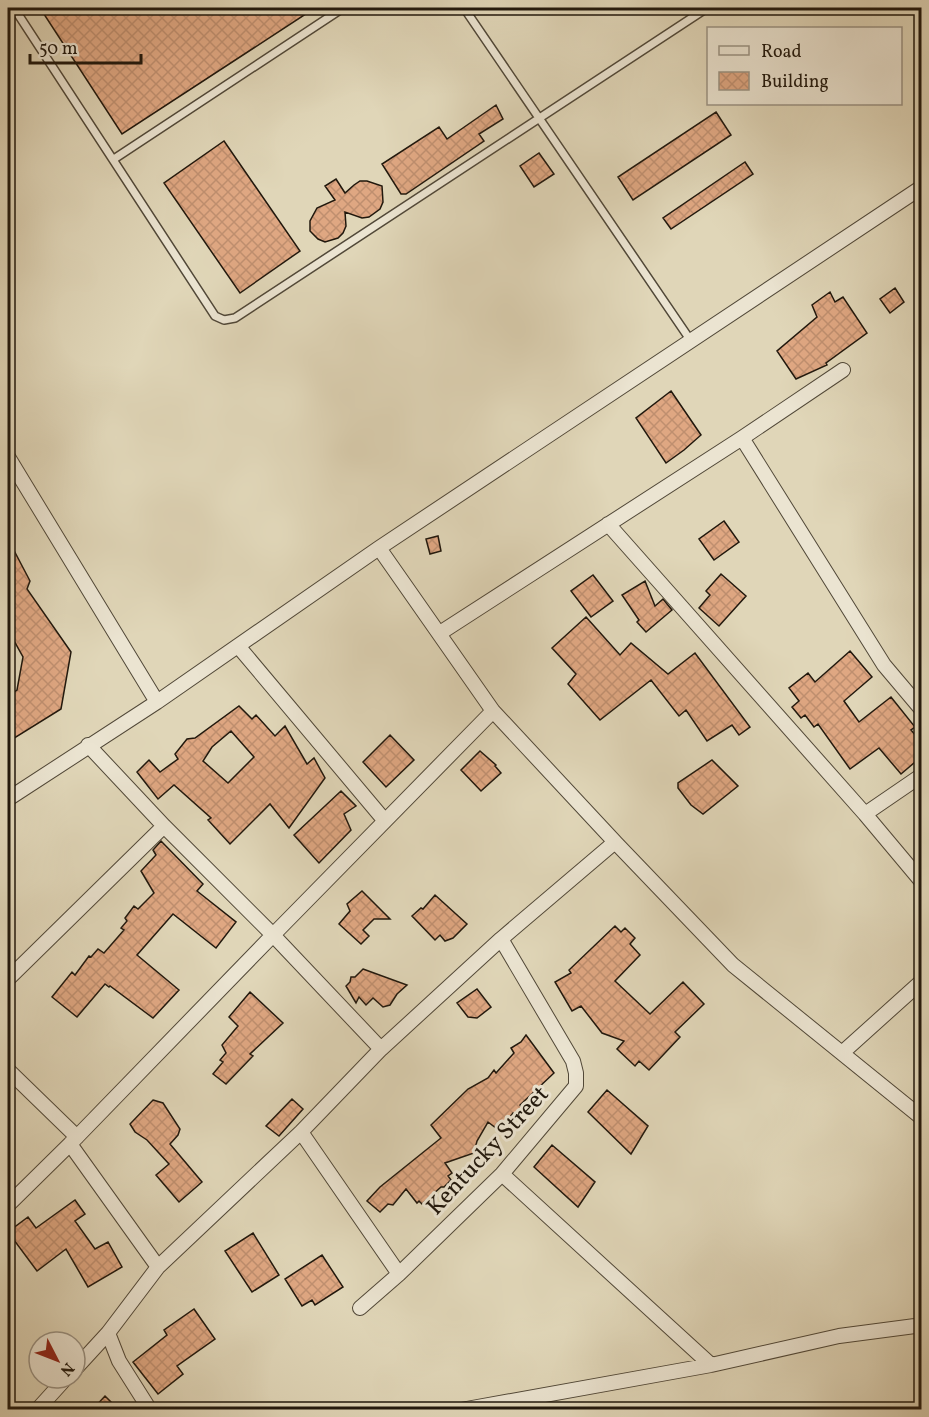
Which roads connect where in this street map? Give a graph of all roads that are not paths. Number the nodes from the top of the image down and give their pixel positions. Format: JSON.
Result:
{"nodes":[{"id":1,"x":14,"y":8,"type":"edge"},
{"id":2,"x":344,"y":8,"type":"edge"},
{"id":3,"x":464,"y":8,"type":"edge"},
{"id":4,"x":707,"y":8,"type":"edge"},
{"id":5,"x":540,"y":118,"type":"junction"},
{"id":6,"x":114,"y":159,"type":"junction"},
{"id":7,"x":921,"y":187,"type":"edge"},
{"id":8,"x":691,"y":341,"type":"junction"},
{"id":9,"x":843,"y":370,"type":"dead end"},
{"id":10,"x":742,"y":438,"type":"junction"},
{"id":11,"x":8,"y":457,"type":"edge"},
{"id":12,"x":608,"y":524,"type":"junction"},
{"id":13,"x":379,"y":548,"type":"junction"},
{"id":14,"x":440,"y":633,"type":"junction"},
{"id":15,"x":238,"y":646,"type":"junction"},
{"id":16,"x":157,"y":702,"type":"junction"},
{"id":17,"x":921,"y":710,"type":"edge"},
{"id":18,"x":493,"y":711,"type":"junction"},
{"id":19,"x":88,"y":745,"type":"junction"},
{"id":20,"x":921,"y":775,"type":"edge"},
{"id":21,"x":8,"y":799,"type":"edge"},
{"id":22,"x":865,"y":814,"type":"junction"},
{"id":23,"x":385,"y":821,"type":"junction"},
{"id":24,"x":164,"y":826,"type":"junction"},
{"id":25,"x":615,"y":842,"type":"junction"},
{"id":26,"x":921,"y":882,"type":"edge"},
{"id":27,"x":273,"y":935,"type":"junction"},
{"id":28,"x":501,"y":939,"type":"junction"},
{"id":29,"x":8,"y":980,"type":"edge"},
{"id":30,"x":921,"y":981,"type":"edge"},
{"id":31,"x":381,"y":1049,"type":"junction"},
{"id":32,"x":842,"y":1053,"type":"junction"},
{"id":33,"x":8,"y":1070,"type":"edge"},
{"id":34,"x":921,"y":1118,"type":"edge"},
{"id":35,"x":300,"y":1131,"type":"junction"},
{"id":36,"x":73,"y":1141,"type":"junction"},
{"id":37,"x":502,"y":1174,"type":"junction"},
{"id":38,"x":8,"y":1204,"type":"edge"},
{"id":39,"x":158,"y":1268,"type":"junction"},
{"id":40,"x":399,"y":1274,"type":"junction"},
{"id":41,"x":360,"y":1308,"type":"dead end"},
{"id":42,"x":921,"y":1324,"type":"edge"},
{"id":43,"x":108,"y":1333,"type":"junction"},
{"id":44,"x":87,"y":1356,"type":"edge"},
{"id":45,"x":711,"y":1365,"type":"junction"},
{"id":46,"x":56,"y":1390,"type":"edge"},
{"id":47,"x":528,"y":1404,"type":"edge"},
{"id":48,"x":38,"y":1410,"type":"edge"},
{"id":49,"x":150,"y":1410,"type":"edge"},
{"id":50,"x":461,"y":1410,"type":"edge"}],
"edges":[{"from":1,"to":6,"type":"lane"},
{"from":2,"to":6,"type":"lane"},
{"from":3,"to":5,"type":"lane"},
{"from":4,"to":5,"type":"lane"},
{"from":5,"to":6,"type":"lane"},
{"from":5,"to":8,"type":"lane"},
{"from":7,"to":8,"type":"street"},
{"from":8,"to":13,"type":"street"},
{"from":9,"to":10,"type":"street"},
{"from":10,"to":12,"type":"street"},
{"from":10,"to":17,"type":"street"},
{"from":11,"to":16,"type":"street"},
{"from":12,"to":14,"type":"street"},
{"from":12,"to":22,"type":"street"},
{"from":13,"to":14,"type":"street"},
{"from":13,"to":15,"type":"street"},
{"from":14,"to":18,"type":"street"},
{"from":15,"to":16,"type":"street"},
{"from":15,"to":23,"type":"street"},
{"from":16,"to":19,"type":"street"},
{"from":18,"to":23,"type":"street"},
{"from":18,"to":25,"type":"street"},
{"from":19,"to":21,"type":"street"},
{"from":19,"to":24,"type":"street"},
{"from":20,"to":22,"type":"street"},
{"from":22,"to":26,"type":"street"},
{"from":23,"to":27,"type":"street"},
{"from":24,"to":27,"type":"street"},
{"from":24,"to":29,"type":"street"},
{"from":25,"to":28,"type":"street"},
{"from":25,"to":32,"type":"street"},
{"from":27,"to":31,"type":"street"},
{"from":27,"to":36,"type":"street"},
{"from":28,"to":31,"type":"street"},
{"from":28,"to":37,"type":"street","name":"Kentucky Street"},
{"from":30,"to":32,"type":"street"},
{"from":31,"to":35,"type":"street"},
{"from":32,"to":34,"type":"street"},
{"from":33,"to":36,"type":"street"},
{"from":35,"to":39,"type":"street"},
{"from":35,"to":40,"type":"street"},
{"from":36,"to":38,"type":"street"},
{"from":36,"to":39,"type":"street"},
{"from":37,"to":40,"type":"street","name":"Kentucky Street"},
{"from":37,"to":45,"type":"street"},
{"from":39,"to":43,"type":"street"},
{"from":40,"to":41,"type":"street","name":"Kentucky Street"},
{"from":42,"to":45,"type":"street"},
{"from":43,"to":44,"type":"street"},
{"from":43,"to":49,"type":"street"},
{"from":45,"to":47,"type":"street"},
{"from":46,"to":48,"type":"street"},
{"from":47,"to":50,"type":"street"}]}
